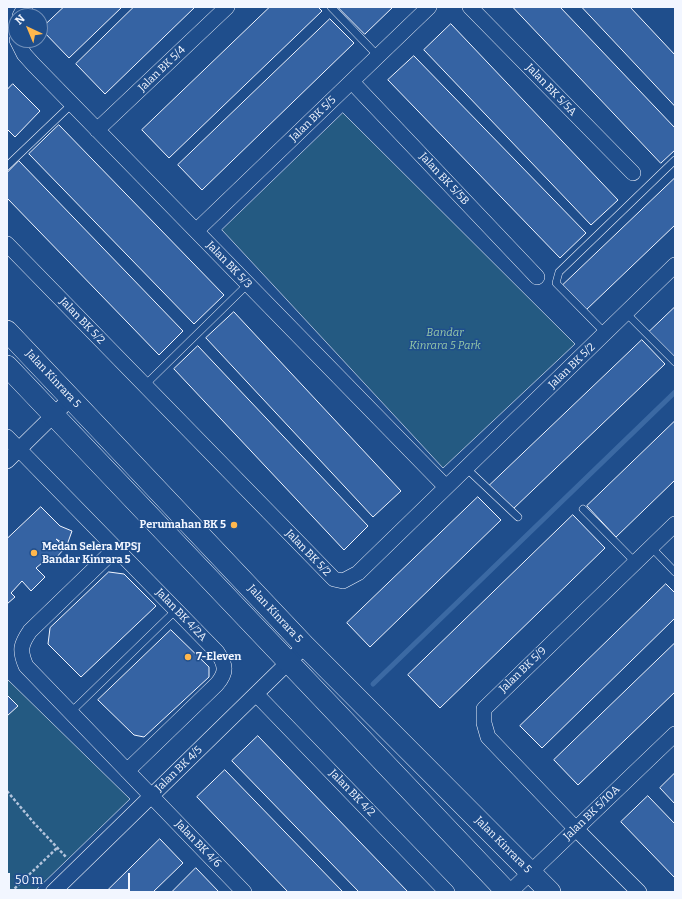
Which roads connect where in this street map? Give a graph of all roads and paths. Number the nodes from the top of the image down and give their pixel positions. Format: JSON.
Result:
{"nodes":[{"id":1,"x":226,"y":7,"type":"edge"},
{"id":2,"x":331,"y":7,"type":"edge"},
{"id":3,"x":429,"y":7,"type":"edge"},
{"id":4,"x":470,"y":7,"type":"edge"},
{"id":5,"x":21,"y":48,"type":"edge"},
{"id":6,"x":378,"y":56,"type":"junction"},
{"id":7,"x":352,"y":82,"type":"junction"},
{"id":8,"x":72,"y":104,"type":"junction"},
{"id":9,"x":97,"y":130,"type":"junction"},
{"id":10,"x":675,"y":160,"type":"edge"},
{"id":11,"x":7,"y":166,"type":"edge"},
{"id":12,"x":633,"y":173,"type":"dead end"},
{"id":13,"x":196,"y":232,"type":"junction"},
{"id":14,"x":7,"y":244,"type":"edge"},
{"id":15,"x":675,"y":266,"type":"edge"},
{"id":16,"x":537,"y":277,"type":"dead end"},
{"id":17,"x":248,"y":284,"type":"junction"},
{"id":18,"x":626,"y":313,"type":"junction"},
{"id":19,"x":7,"y":331,"type":"edge"},
{"id":20,"x":605,"y":333,"type":"junction"},
{"id":21,"x":675,"y":362,"type":"edge"},
{"id":22,"x":7,"y":366,"type":"edge"},
{"id":23,"x":145,"y":385,"type":"junction"},
{"id":24,"x":71,"y":398,"type":"junction"},
{"id":25,"x":54,"y":415,"type":"junction"},
{"id":26,"x":7,"y":437,"type":"edge"},
{"id":27,"x":19,"y":449,"type":"junction"},
{"id":28,"x":7,"y":461,"type":"edge"},
{"id":29,"x":466,"y":468,"type":"junction"},
{"id":30,"x":446,"y":487,"type":"junction"},
{"id":31,"x":583,"y":509,"type":"dead end"},
{"id":32,"x":518,"y":517,"type":"dead end"},
{"id":33,"x":675,"y":524,"type":"edge"},
{"id":34,"x":651,"y":547,"type":"junction"},
{"id":35,"x":116,"y":548,"type":"junction"},
{"id":36,"x":635,"y":562,"type":"junction"},
{"id":37,"x":675,"y":572,"type":"edge"},
{"id":38,"x":176,"y":610,"type":"junction"},
{"id":39,"x":305,"y":646,"type":"junction"},
{"id":40,"x":288,"y":663,"type":"junction"},
{"id":41,"x":256,"y":694,"type":"junction"},
{"id":42,"x":71,"y":712,"type":"junction"},
{"id":43,"x":675,"y":734,"type":"edge"},
{"id":44,"x":127,"y":771,"type":"junction"},
{"id":45,"x":7,"y":791,"type":"edge"},
{"id":46,"x":151,"y":796,"type":"junction"},
{"id":47,"x":576,"y":829,"type":"junction"},
{"id":48,"x":58,"y":848,"type":"junction"},
{"id":49,"x":68,"y":859,"type":"dead end"},
{"id":50,"x":530,"y":872,"type":"junction"},
{"id":51,"x":11,"y":892,"type":"edge"},
{"id":52,"x":53,"y":892,"type":"edge"},
{"id":53,"x":244,"y":892,"type":"edge"},
{"id":54,"x":447,"y":892,"type":"edge"},
{"id":55,"x":508,"y":892,"type":"edge"},
{"id":56,"x":550,"y":892,"type":"edge"},
{"id":57,"x":639,"y":892,"type":"edge"}],
"edges":[{"from":1,"to":9,"type":"street","name":"Jalan BK 5/4"},
{"from":2,"to":6,"type":"lane"},
{"from":3,"to":6,"type":"street","name":"Jalan BK 5/5"},
{"from":4,"to":12,"type":"street","name":"Jalan BK 5/5A"},
{"from":5,"to":8,"type":"street","name":"Jalan BK 5/3"},
{"from":6,"to":7,"type":"street","name":"Jalan BK 5/5"},
{"from":7,"to":13,"type":"street","name":"Jalan BK 5/5"},
{"from":7,"to":16,"type":"street","name":"Jalan BK 5/5B"},
{"from":8,"to":9,"type":"street","name":"Jalan BK 5/3"},
{"from":8,"to":11,"type":"lane"},
{"from":9,"to":13,"type":"street","name":"Jalan BK 5/3"},
{"from":10,"to":20,"type":"lane"},
{"from":13,"to":17,"type":"street","name":"Jalan BK 5/3"},
{"from":14,"to":23,"type":"street","name":"Jalan BK 5/2"},
{"from":15,"to":18,"type":"street","name":"Jalan BK 5/2"},
{"from":17,"to":23,"type":"lane"},
{"from":17,"to":30,"type":"street","name":"Jalan BK 5/3"},
{"from":18,"to":20,"type":"street","name":"Jalan BK 5/2"},
{"from":18,"to":21,"type":"lane"},
{"from":19,"to":24,"type":"main road","name":"Jalan Kinrara 5"},
{"from":20,"to":29,"type":"street","name":"Jalan BK 5/2"},
{"from":22,"to":25,"type":"main road"},
{"from":23,"to":30,"type":"street","name":"Jalan BK 5/2"},
{"from":24,"to":25,"type":"street"},
{"from":24,"to":39,"type":"main road","name":"Jalan Kinrara 5"},
{"from":25,"to":27,"type":"street"},
{"from":25,"to":40,"type":"main road"},
{"from":26,"to":27,"type":"street"},
{"from":27,"to":28,"type":"street"},
{"from":27,"to":35,"type":"street","name":"Jalan BK 4/2A"},
{"from":29,"to":30,"type":"street","name":"Jalan BK 5/2"},
{"from":29,"to":32,"type":"lane"},
{"from":31,"to":36,"type":"lane"},
{"from":33,"to":34,"type":"street","name":"Jalan BK 5/9"},
{"from":34,"to":36,"type":"street","name":"Jalan BK 5/9"},
{"from":34,"to":37,"type":"lane"},
{"from":35,"to":38,"type":"street","name":"Jalan BK 4/2A"},
{"from":35,"to":42,"type":"street"},
{"from":36,"to":47,"type":"street","name":"Jalan BK 5/9"},
{"from":38,"to":42,"type":"lane"},
{"from":38,"to":44,"type":"street","name":"Jalan BK 4/2A"},
{"from":39,"to":40,"type":"street","name":"Jalan BK 4/5"},
{"from":39,"to":50,"type":"main road","name":"Jalan Kinrara 5"},
{"from":40,"to":41,"type":"street","name":"Jalan BK 4/5"},
{"from":40,"to":55,"type":"main road"},
{"from":41,"to":46,"type":"street","name":"Jalan BK 4/5"},
{"from":41,"to":54,"type":"street","name":"Jalan BK 4/2"},
{"from":42,"to":44,"type":"street"},
{"from":43,"to":47,"type":"street","name":"Jalan BK 5/10A"},
{"from":44,"to":46,"type":"street"},
{"from":45,"to":48,"type":"path"},
{"from":46,"to":52,"type":"street","name":"Jalan BK 4/5"},
{"from":46,"to":53,"type":"street","name":"Jalan BK 4/6"},
{"from":47,"to":50,"type":"street","name":"Jalan BK 5/10A"},
{"from":47,"to":57,"type":"street"},
{"from":48,"to":49,"type":"path"},
{"from":48,"to":51,"type":"path"},
{"from":50,"to":55,"type":"street","name":"Jalan BK 5/10A"},
{"from":50,"to":56,"type":"main road","name":"Jalan Kinrara 5"}]}
